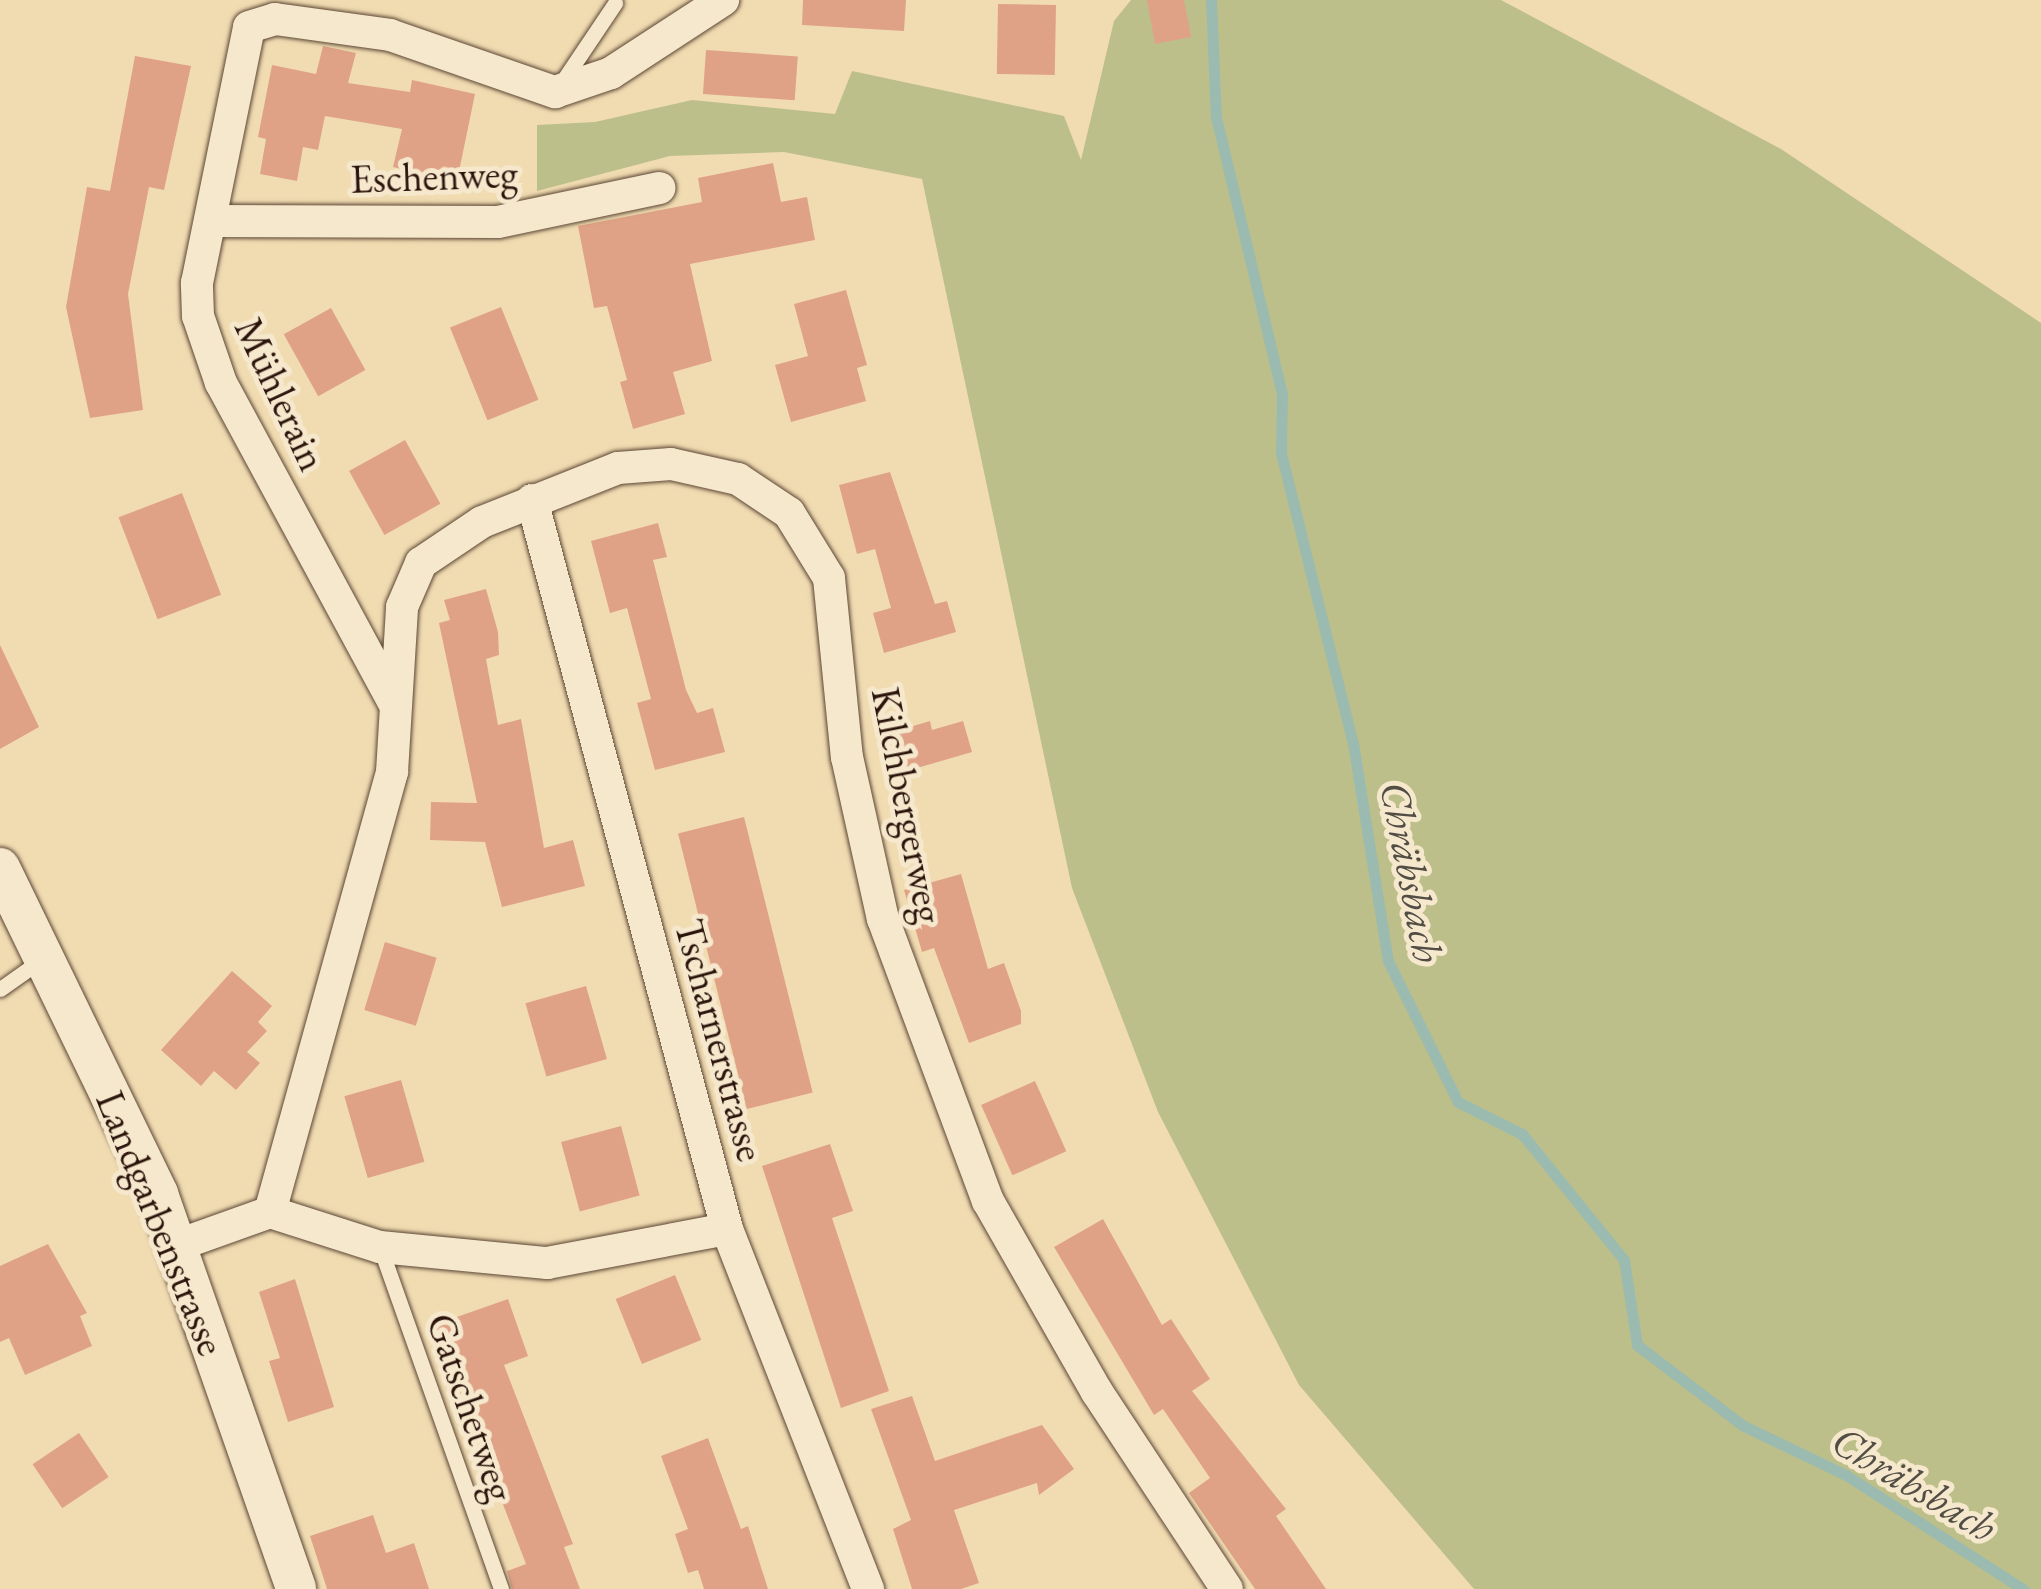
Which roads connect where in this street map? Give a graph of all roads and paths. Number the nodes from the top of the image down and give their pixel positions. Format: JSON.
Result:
{"nodes":[{"id":1,"x":723,"y":0,"type":"edge"},
{"id":2,"x":615,"y":3,"type":"dead end"},
{"id":3,"x":555,"y":92,"type":"junction"},
{"id":4,"x":659,"y":188,"type":"dead end"},
{"id":5,"x":210,"y":220,"type":"junction"},
{"id":6,"x":532,"y":500,"type":"junction"},
{"id":7,"x":393,"y":701,"type":"junction"},
{"id":8,"x":0,"y":868,"type":"edge"},
{"id":9,"x":44,"y":958,"type":"junction"},
{"id":10,"x":0,"y":989,"type":"edge"},
{"id":11,"x":270,"y":1212,"type":"junction"},
{"id":12,"x":726,"y":1228,"type":"junction"},
{"id":13,"x":178,"y":1244,"type":"junction"},
{"id":14,"x":380,"y":1246,"type":"junction"},
{"id":15,"x":296,"y":1589,"type":"edge"},
{"id":16,"x":500,"y":1589,"type":"edge"},
{"id":17,"x":868,"y":1589,"type":"edge"},
{"id":18,"x":1227,"y":1589,"type":"edge"}],
"edges":[{"from":1,"to":3,"type":"street"},
{"from":2,"to":3,"type":"lane"},
{"from":3,"to":5,"type":"street","name":"Mühlerain"},
{"from":4,"to":5,"type":"street","name":"Eschenweg"},
{"from":5,"to":7,"type":"street","name":"Mühlerain"},
{"from":6,"to":7,"type":"street","name":"Kilchbergerweg"},
{"from":6,"to":12,"type":"street","name":"Tscharnerstrasse"},
{"from":6,"to":18,"type":"street","name":"Kilchbergerweg"},
{"from":7,"to":11,"type":"street","name":"Mühlerain"},
{"from":8,"to":9,"type":"street","name":"Landgarbenstrasse"},
{"from":9,"to":10,"type":"lane"},
{"from":9,"to":13,"type":"street","name":"Landgarbenstrasse"},
{"from":11,"to":13,"type":"street"},
{"from":11,"to":14,"type":"street"},
{"from":12,"to":14,"type":"street"},
{"from":12,"to":17,"type":"street","name":"Tscharnerstrasse"},
{"from":13,"to":15,"type":"street","name":"Landgarbenstrasse"},
{"from":14,"to":16,"type":"lane","name":"Gatschetweg"}]}
